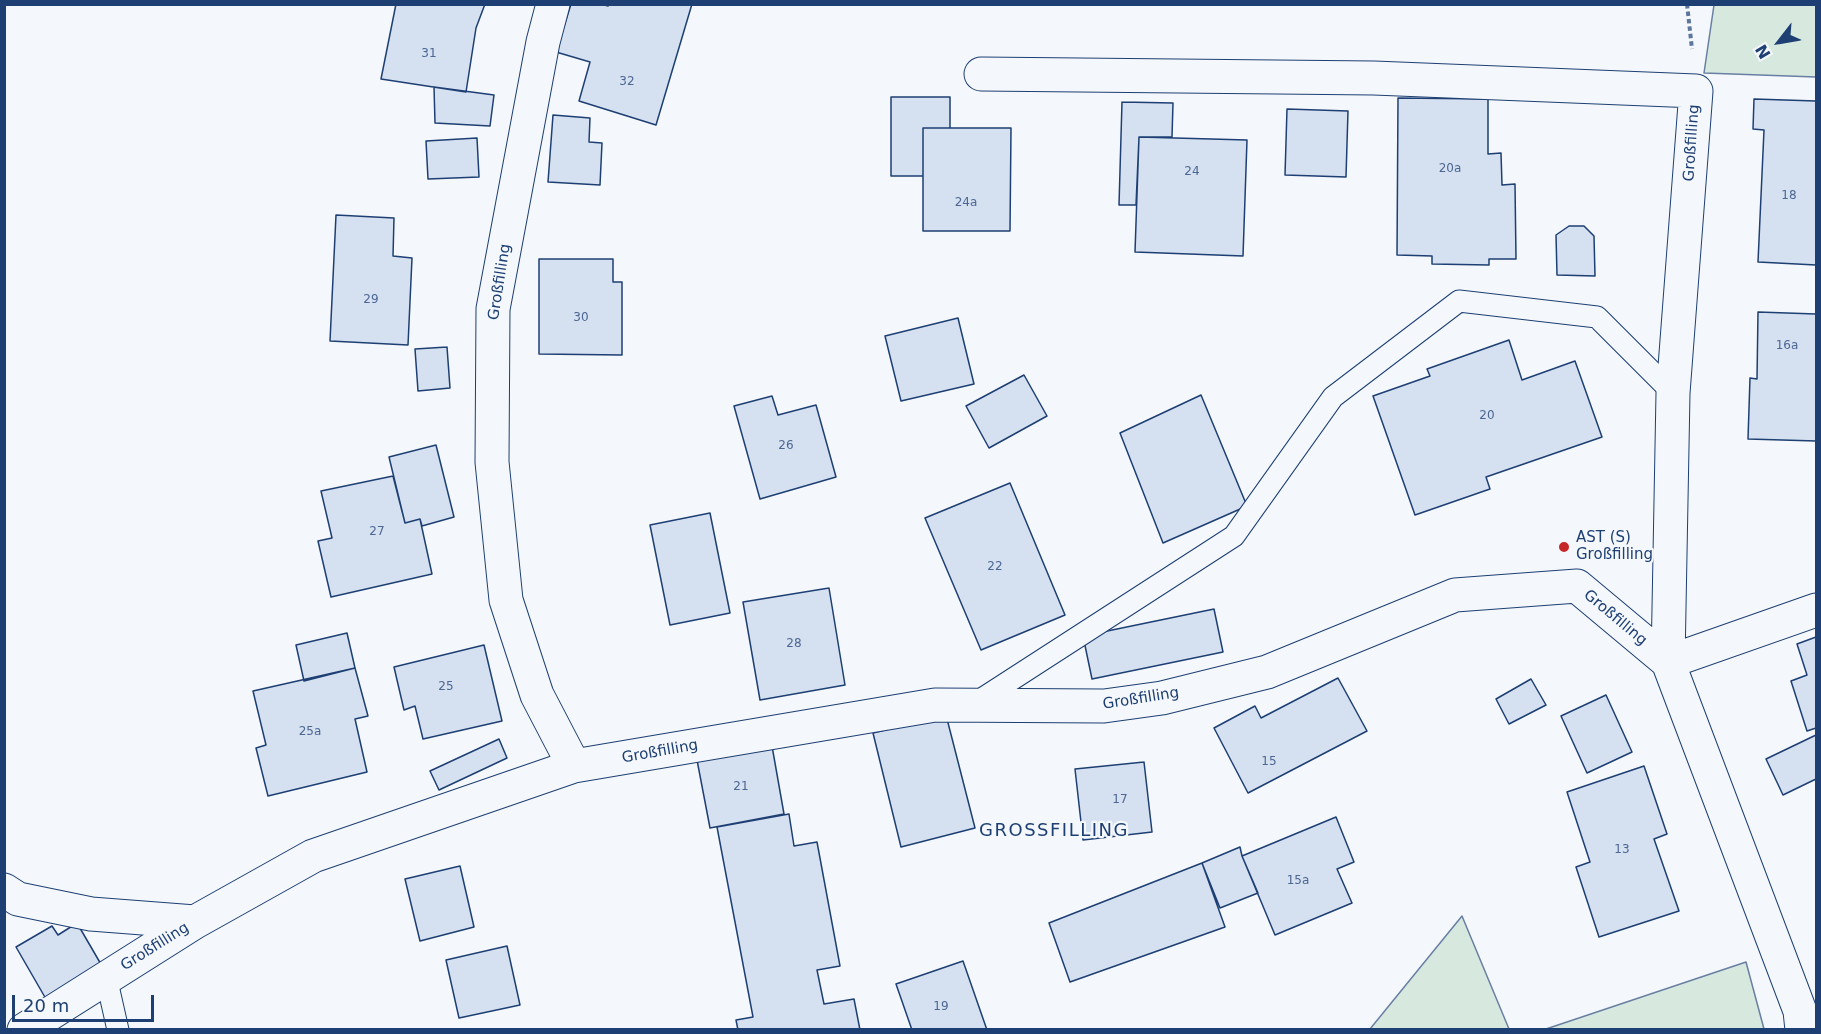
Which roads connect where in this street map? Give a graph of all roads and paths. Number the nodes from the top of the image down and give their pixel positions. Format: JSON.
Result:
{"nodes":[{"id":1,"x":553,"y":4,"type":"edge"},
{"id":2,"x":981,"y":74,"type":"dead end"},
{"id":3,"x":1673,"y":393,"type":"junction"},
{"id":4,"x":1816,"y":610,"type":"edge"},
{"id":5,"x":1668,"y":662,"type":"junction"},
{"id":6,"x":973,"y":705,"type":"junction"},
{"id":7,"x":574,"y":766,"type":"junction"},
{"id":8,"x":4,"y":890,"type":"edge"},
{"id":9,"x":195,"y":922,"type":"junction"},
{"id":10,"x":106,"y":977,"type":"junction"},
{"id":11,"x":24,"y":1029,"type":"edge"},
{"id":12,"x":118,"y":1029,"type":"edge"},
{"id":13,"x":1802,"y":1029,"type":"edge"}],
"edges":[{"from":1,"to":7,"type":"street","name":"Großfilling"},
{"from":2,"to":3,"type":"street","name":"Großfilling"},
{"from":3,"to":5,"type":"street","name":"Großfilling"},
{"from":3,"to":6,"type":"lane"},
{"from":4,"to":5,"type":"street"},
{"from":5,"to":6,"type":"street","name":"Großfilling"},
{"from":5,"to":13,"type":"street","name":"Großfilling"},
{"from":6,"to":7,"type":"street","name":"Großfilling"},
{"from":7,"to":9,"type":"street","name":"Großfilling"},
{"from":8,"to":9,"type":"street","name":"Großfilling"},
{"from":9,"to":10,"type":"street","name":"Großfilling"},
{"from":10,"to":11,"type":"street","name":"Großfilling"},
{"from":10,"to":12,"type":"lane"}]}
